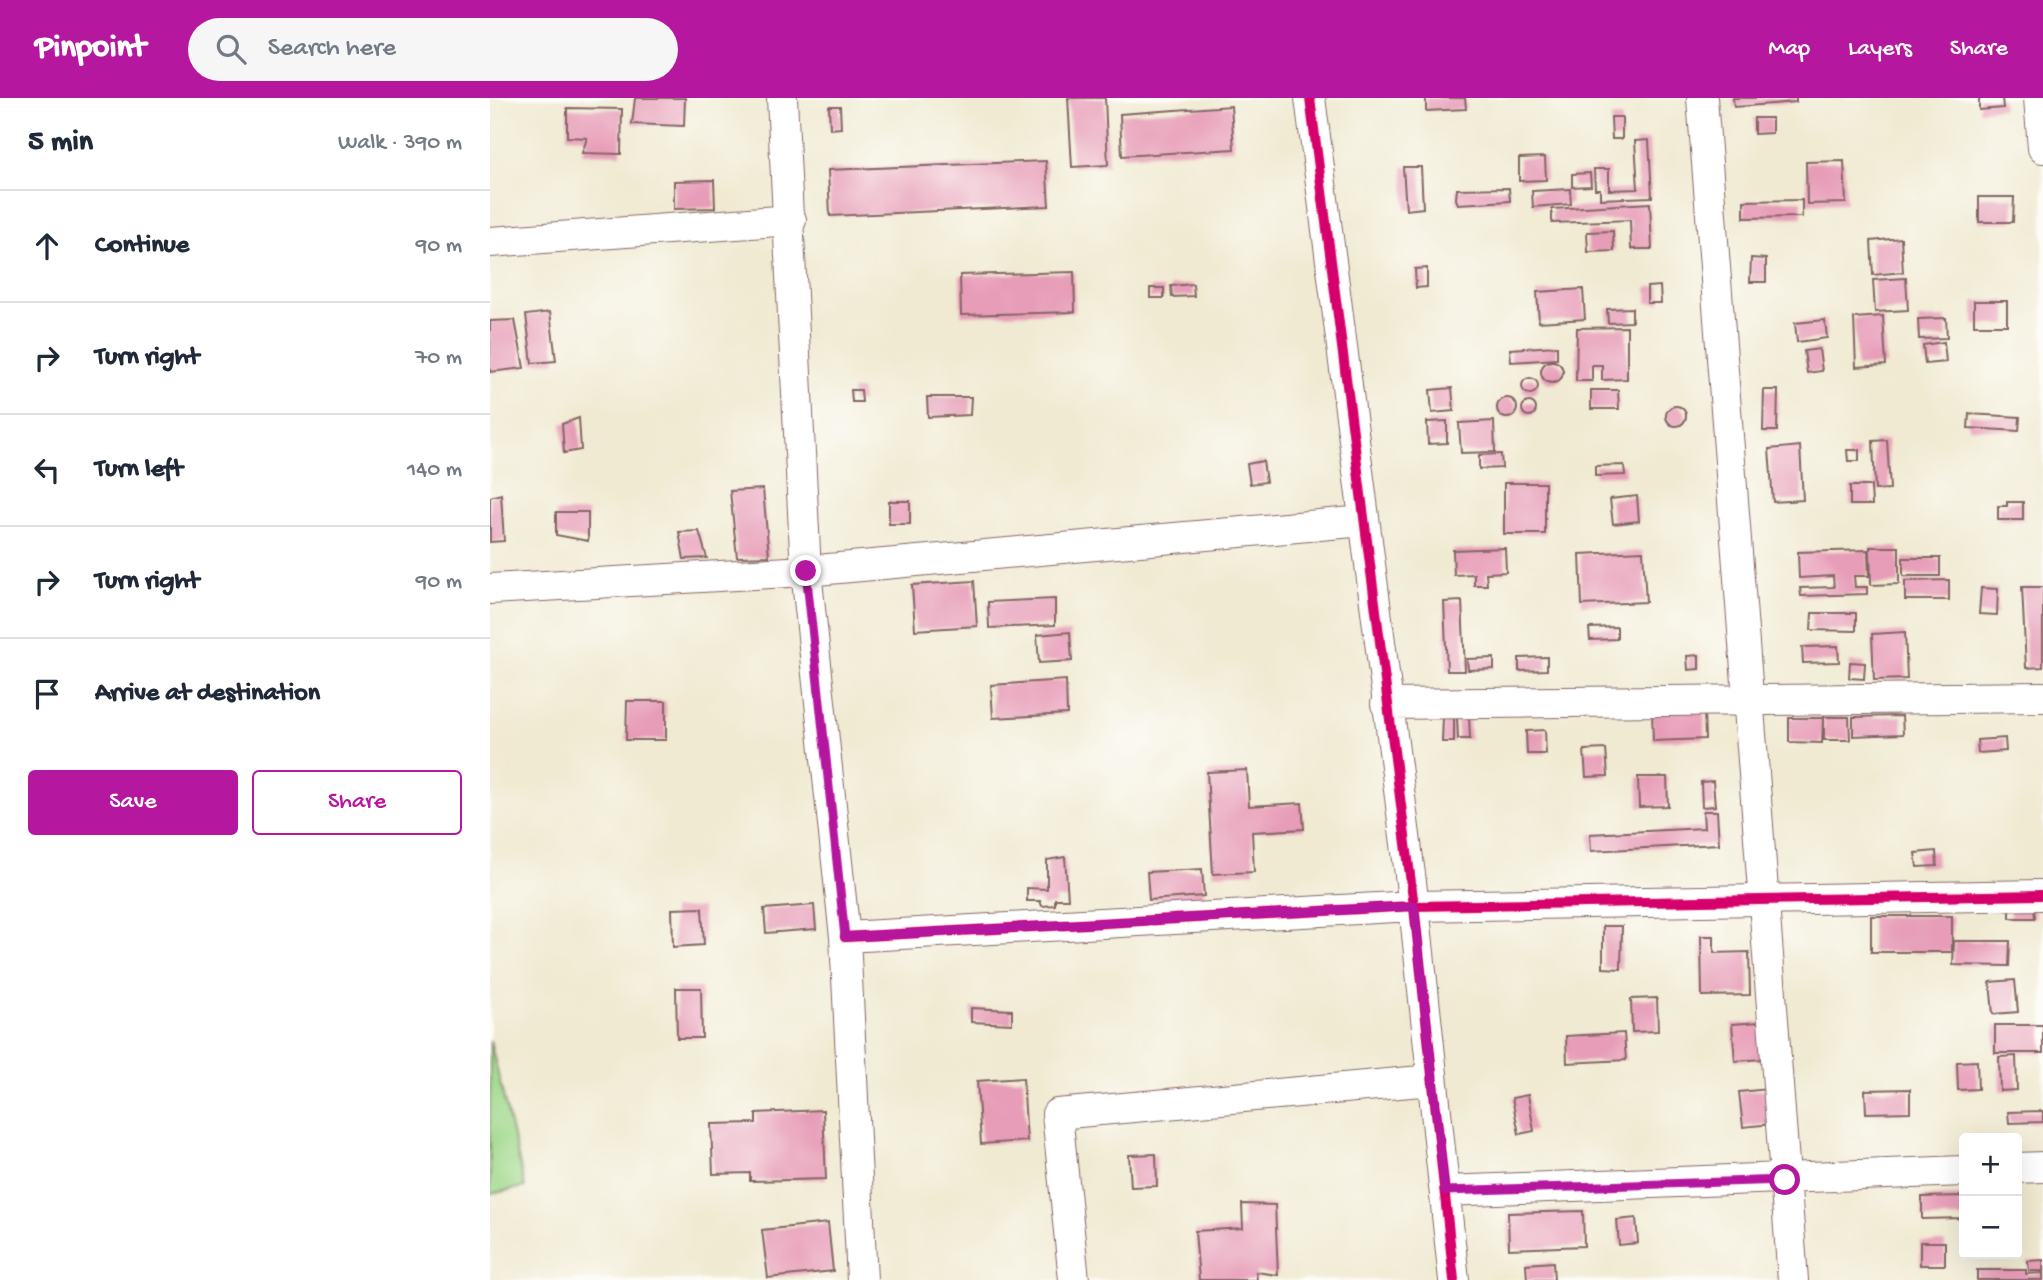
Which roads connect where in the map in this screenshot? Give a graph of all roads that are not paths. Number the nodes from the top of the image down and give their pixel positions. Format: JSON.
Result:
{"nodes":[{"id":1,"x":782,"y":98,"type":"edge"},
{"id":2,"x":1310,"y":98,"type":"edge"},
{"id":3,"x":1702,"y":98,"type":"edge"},
{"id":4,"x":2039,"y":98,"type":"edge"},
{"id":5,"x":2043,"y":148,"type":"edge"},
{"id":6,"x":791,"y":220,"type":"junction"},
{"id":7,"x":490,"y":242,"type":"edge"},
{"id":8,"x":1364,"y":521,"type":"junction"},
{"id":9,"x":806,"y":571,"type":"junction"},
{"id":10,"x":490,"y":589,"type":"edge"},
{"id":11,"x":2043,"y":697,"type":"edge"},
{"id":12,"x":1747,"y":700,"type":"junction"},
{"id":13,"x":1385,"y":704,"type":"junction"},
{"id":14,"x":2043,"y":895,"type":"edge"},
{"id":15,"x":1763,"y":900,"type":"junction"},
{"id":16,"x":1414,"y":906,"type":"junction"},
{"id":17,"x":845,"y":937,"type":"junction"},
{"id":18,"x":1432,"y":1080,"type":"junction"},
{"id":19,"x":2043,"y":1167,"type":"edge"},
{"id":20,"x":2022,"y":1168,"type":"edge"},
{"id":21,"x":1959,"y":1171,"type":"edge"},
{"id":22,"x":1785,"y":1180,"type":"junction"},
{"id":23,"x":1445,"y":1191,"type":"junction"},
{"id":24,"x":862,"y":1280,"type":"edge"},
{"id":25,"x":1074,"y":1280,"type":"edge"},
{"id":26,"x":1454,"y":1280,"type":"edge"},
{"id":27,"x":1794,"y":1280,"type":"edge"}],
"edges":[{"from":1,"to":6,"type":"street"},
{"from":2,"to":8,"type":"street"},
{"from":3,"to":12,"type":"street"},
{"from":4,"to":5,"type":"street"},
{"from":6,"to":7,"type":"street"},
{"from":6,"to":9,"type":"street"},
{"from":8,"to":9,"type":"street"},
{"from":8,"to":13,"type":"street"},
{"from":9,"to":10,"type":"street"},
{"from":9,"to":17,"type":"street"},
{"from":11,"to":12,"type":"street"},
{"from":12,"to":13,"type":"street"},
{"from":12,"to":15,"type":"street"},
{"from":13,"to":16,"type":"street"},
{"from":14,"to":15,"type":"street"},
{"from":15,"to":16,"type":"street"},
{"from":15,"to":22,"type":"street"},
{"from":16,"to":17,"type":"street"},
{"from":16,"to":18,"type":"street"},
{"from":17,"to":24,"type":"street"},
{"from":18,"to":23,"type":"street"},
{"from":18,"to":25,"type":"street"},
{"from":19,"to":20,"type":"street"},
{"from":21,"to":22,"type":"street"},
{"from":22,"to":23,"type":"street"},
{"from":22,"to":27,"type":"street"},
{"from":23,"to":26,"type":"street"}]}
